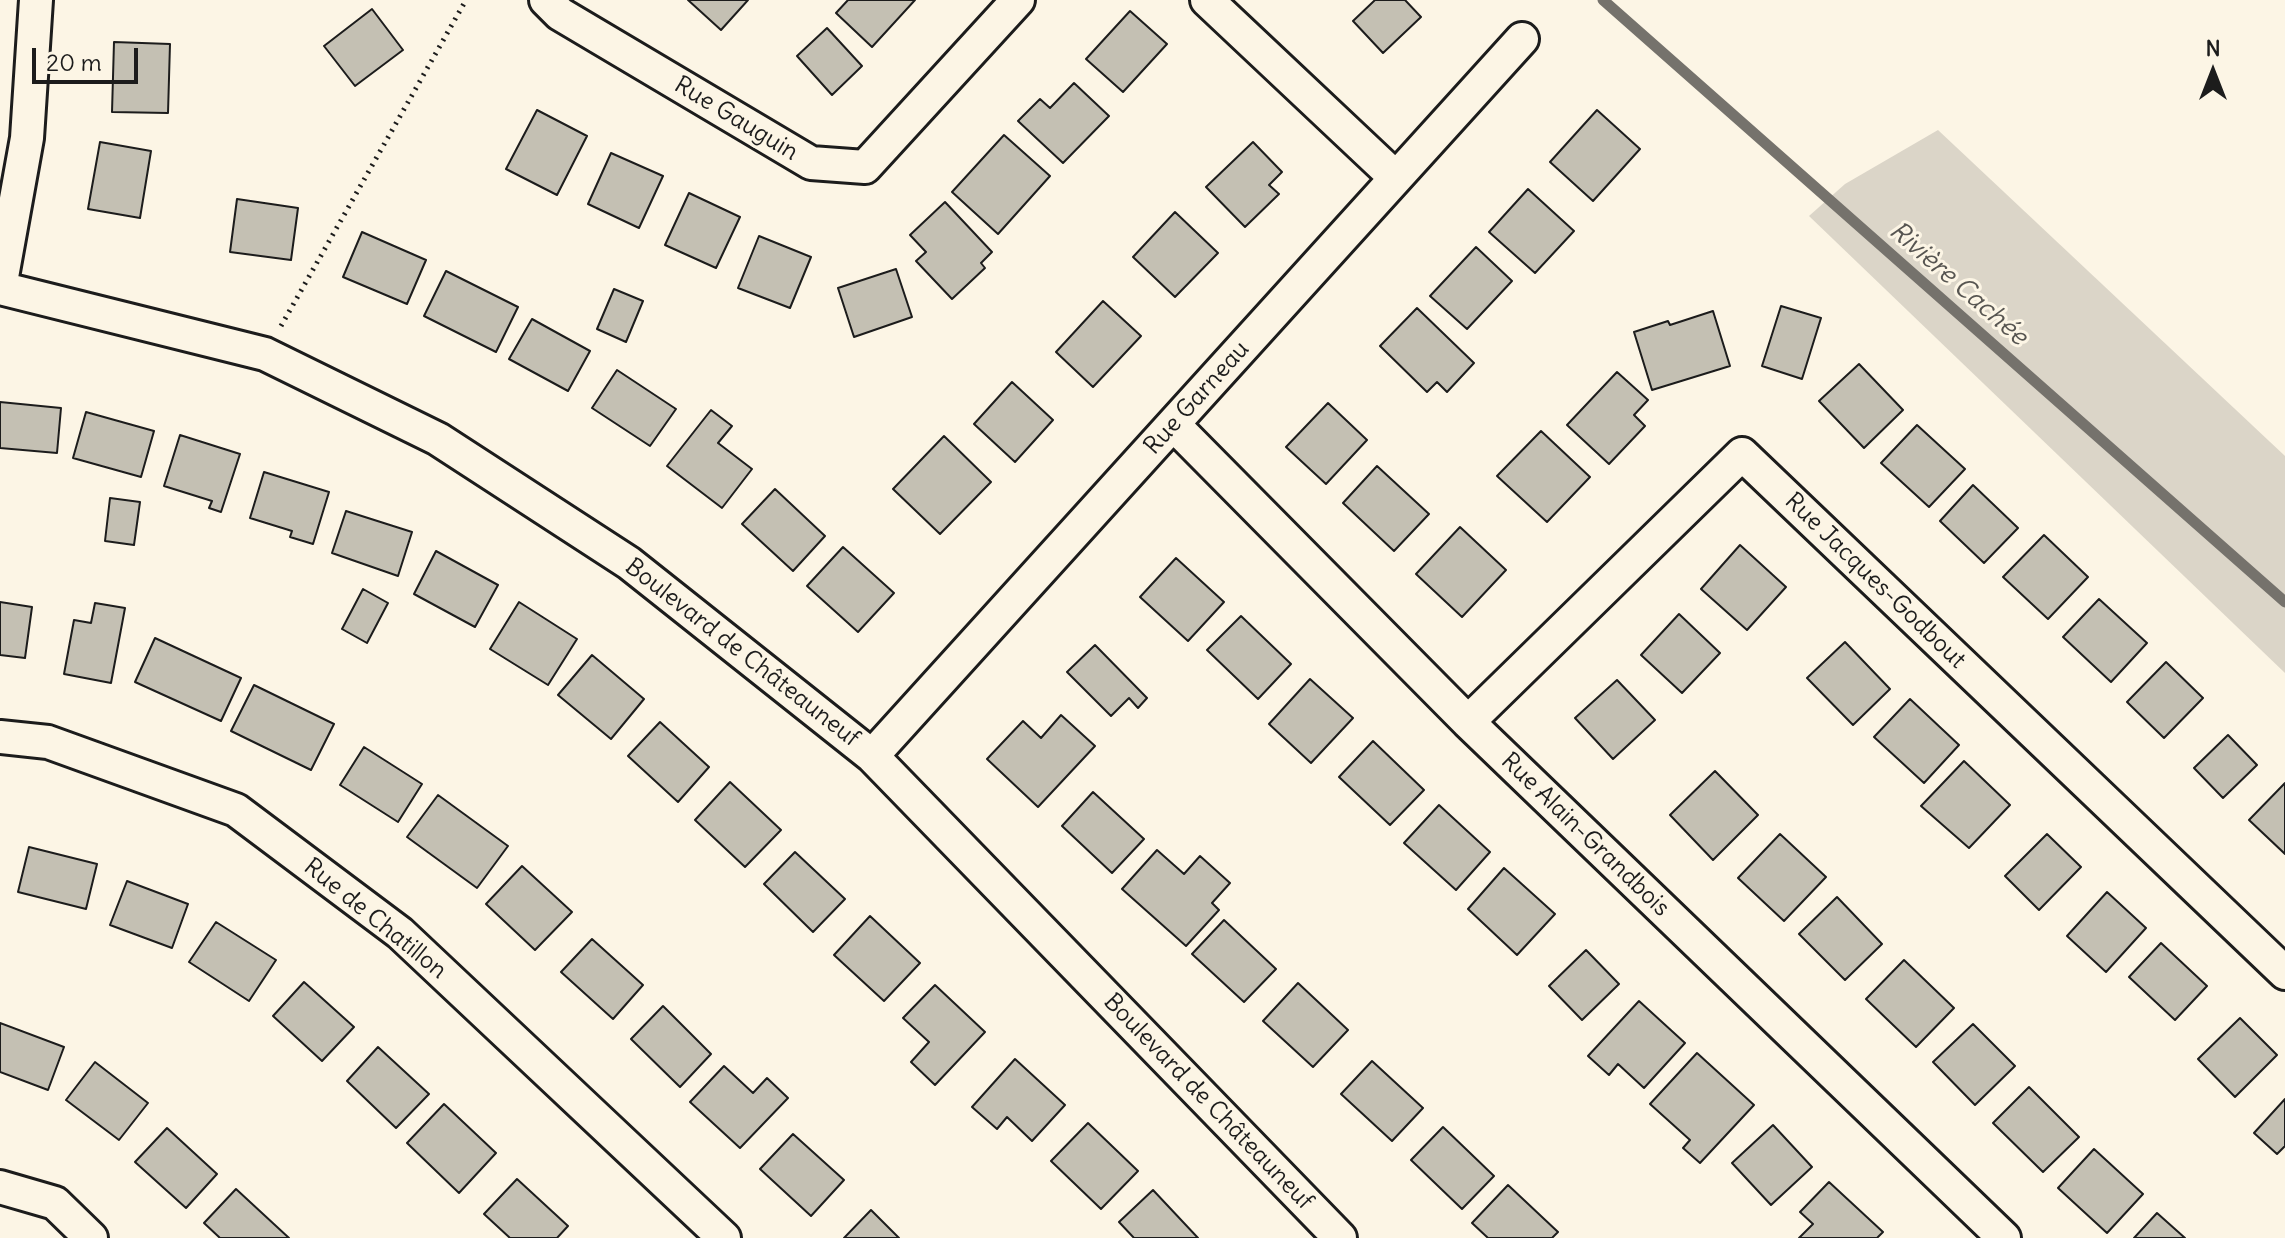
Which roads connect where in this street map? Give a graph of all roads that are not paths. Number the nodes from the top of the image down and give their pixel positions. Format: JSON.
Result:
{"nodes":[{"id":1,"x":36,"y":0,"type":"edge"},
{"id":2,"x":546,"y":0,"type":"edge"},
{"id":3,"x":1018,"y":0,"type":"edge"},
{"id":4,"x":1207,"y":0,"type":"edge"},
{"id":5,"x":1522,"y":39,"type":"dead end"},
{"id":6,"x":1396,"y":178,"type":"junction"},
{"id":7,"x":0,"y":288,"type":"edge"},
{"id":8,"x":1173,"y":424,"type":"junction"},
{"id":9,"x":1468,"y":722,"type":"junction"},
{"id":10,"x":0,"y":737,"type":"edge"},
{"id":11,"x":872,"y":756,"type":"junction"},
{"id":12,"x":2285,"y":973,"type":"edge"},
{"id":13,"x":0,"y":1187,"type":"edge"},
{"id":14,"x":91,"y":1238,"type":"edge"},
{"id":15,"x":724,"y":1238,"type":"edge"},
{"id":16,"x":1340,"y":1238,"type":"edge"},
{"id":17,"x":2004,"y":1238,"type":"edge"}],
"edges":[{"from":1,"to":7,"type":"street"},
{"from":2,"to":3,"type":"street","name":"Rue Gauguin"},
{"from":4,"to":6,"type":"street"},
{"from":5,"to":6,"type":"street","name":"Rue Garneau"},
{"from":6,"to":8,"type":"street","name":"Rue Garneau"},
{"from":7,"to":11,"type":"street","name":"Boulevard de Châteauneuf"},
{"from":8,"to":9,"type":"street","name":"Rue Alain-Grandbois"},
{"from":8,"to":11,"type":"street","name":"Rue Garneau"},
{"from":9,"to":12,"type":"street","name":"Rue Jacques-Godbout"},
{"from":9,"to":17,"type":"street","name":"Rue Alain-Grandbois"},
{"from":10,"to":15,"type":"street","name":"Rue de Chatillon"},
{"from":11,"to":16,"type":"street","name":"Boulevard de Châteauneuf"},
{"from":13,"to":14,"type":"street"}]}
